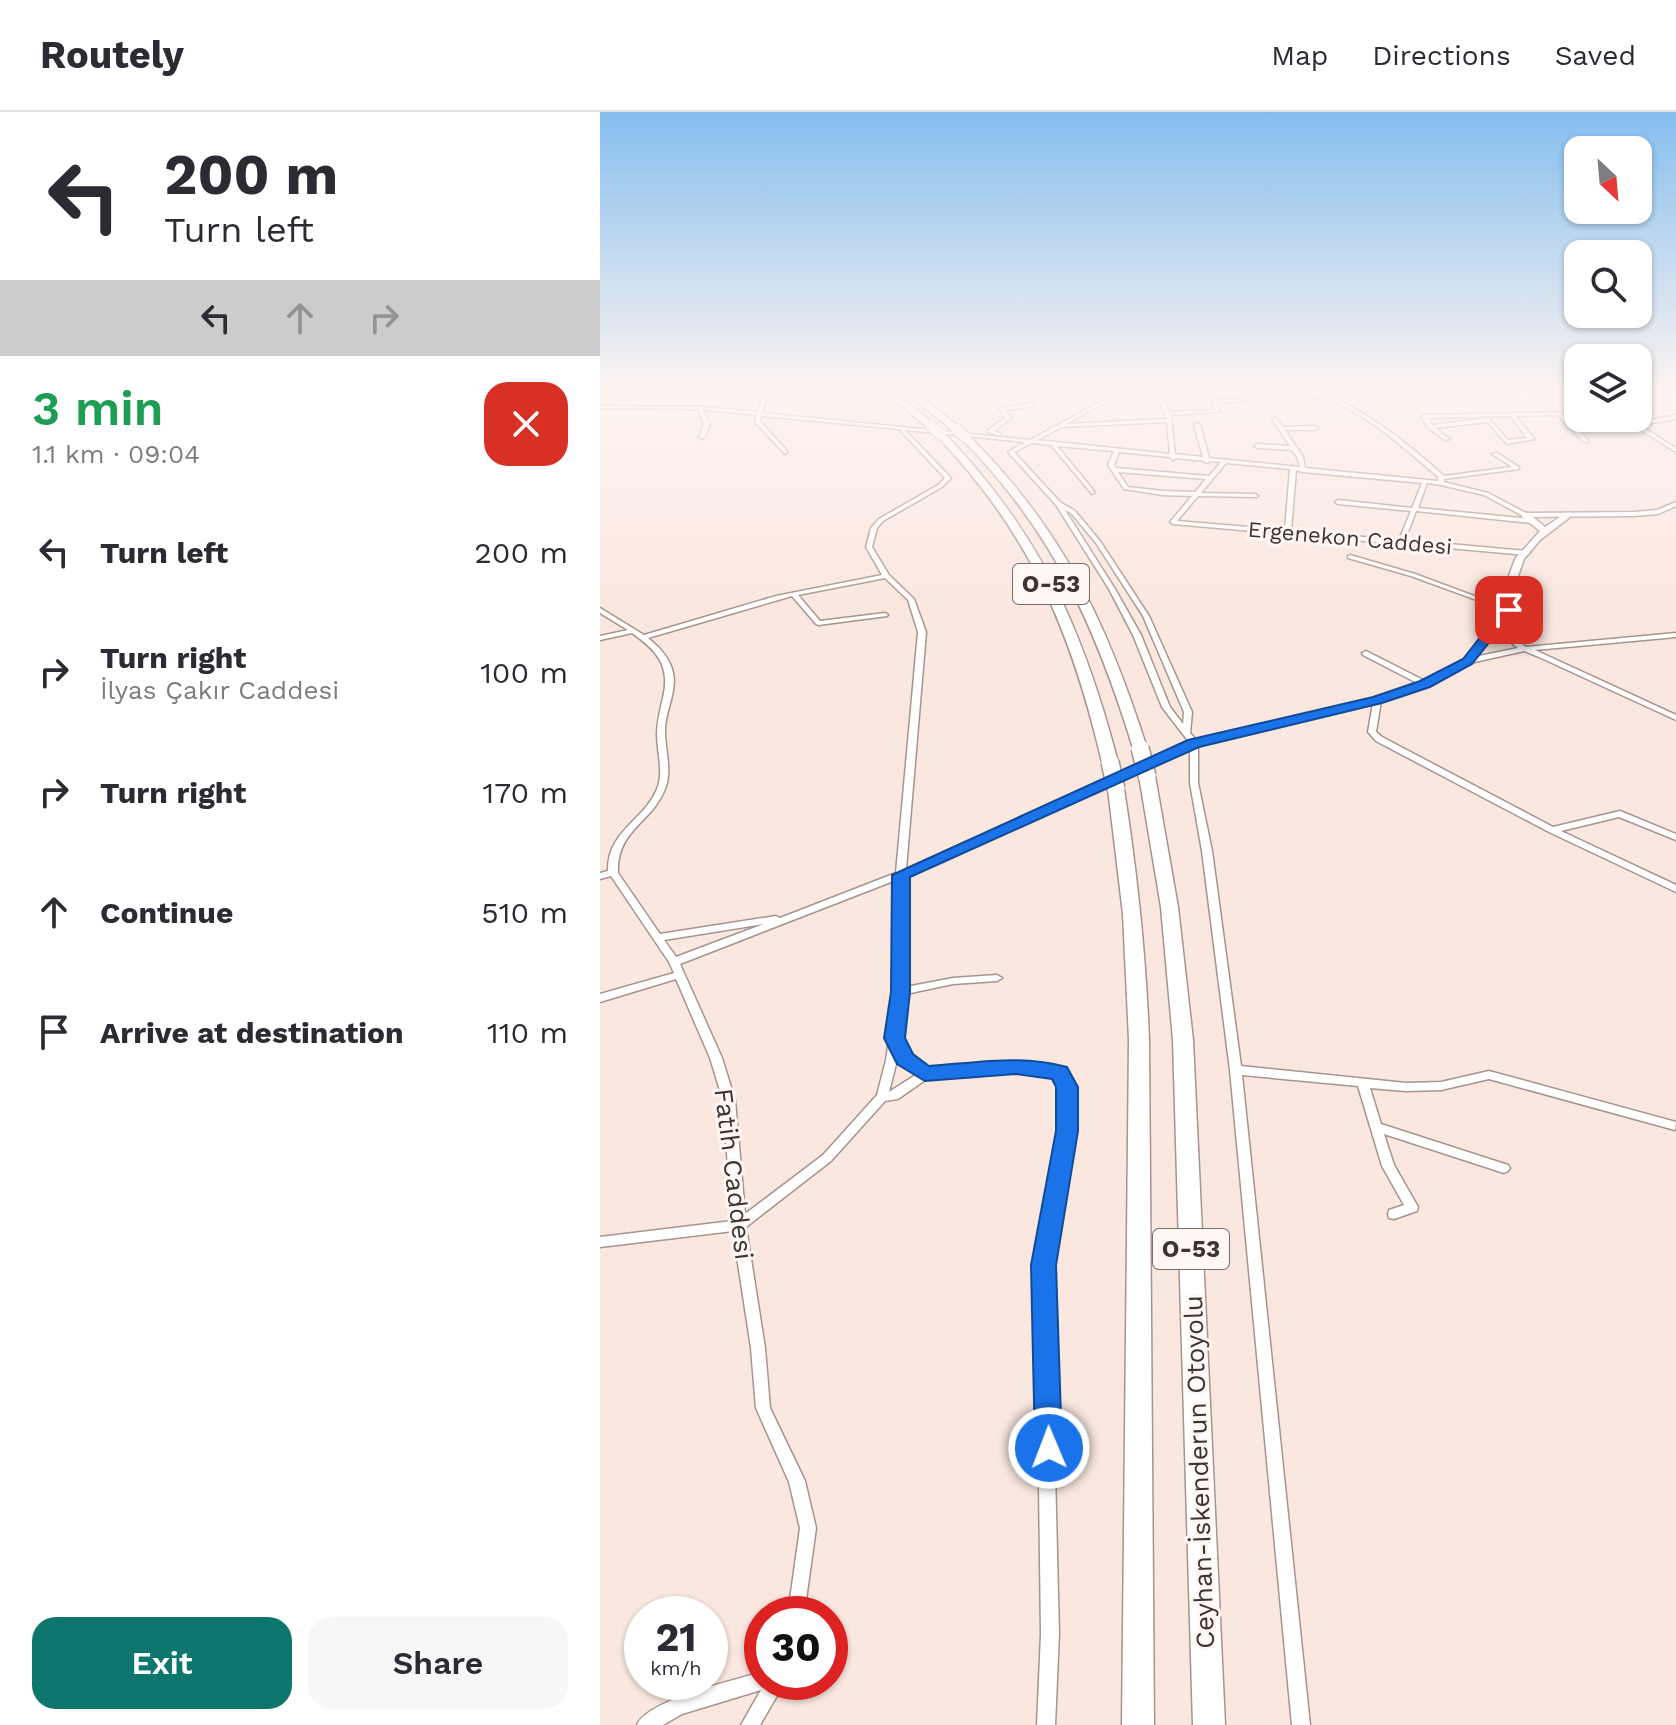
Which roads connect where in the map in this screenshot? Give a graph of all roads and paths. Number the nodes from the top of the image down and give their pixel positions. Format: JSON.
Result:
{"nodes":[{"id":1,"x":935,"y":464,"type":"edge"},
{"id":2,"x":966,"y":464,"type":"edge"},
{"id":3,"x":990,"y":464,"type":"edge"},
{"id":4,"x":1021,"y":464,"type":"edge"},
{"id":5,"x":1070,"y":464,"type":"edge"},
{"id":6,"x":1112,"y":464,"type":"edge"},
{"id":7,"x":1149,"y":464,"type":"edge"},
{"id":8,"x":1185,"y":464,"type":"dead end"},
{"id":9,"x":1222,"y":464,"type":"edge"},
{"id":10,"x":1238,"y":464,"type":"edge"},
{"id":11,"x":1301,"y":464,"type":"edge"},
{"id":12,"x":1423,"y":464,"type":"edge"},
{"id":13,"x":1511,"y":464,"type":"edge"},
{"id":14,"x":1293,"y":469,"type":"junction"},
{"id":15,"x":1115,"y":470,"type":"junction"},
{"id":16,"x":1303,"y":470,"type":"junction"},
{"id":17,"x":1143,"y":472,"type":"junction"},
{"id":18,"x":1176,"y":475,"type":"junction"},
{"id":19,"x":1211,"y":478,"type":"junction"},
{"id":20,"x":1425,"y":481,"type":"junction"},
{"id":21,"x":1441,"y":481,"type":"junction"},
{"id":22,"x":1092,"y":492,"type":"dead end"},
{"id":23,"x":1199,"y":495,"type":"junction"},
{"id":24,"x":1255,"y":496,"type":"dead end"},
{"id":25,"x":1338,"y":502,"type":"dead end"},
{"id":26,"x":1058,"y":504,"type":"junction"},
{"id":27,"x":1674,"y":506,"type":"edge"},
{"id":28,"x":1415,"y":510,"type":"junction"},
{"id":29,"x":1566,"y":517,"type":"junction"},
{"id":30,"x":1676,"y":517,"type":"edge"},
{"id":31,"x":1529,"y":518,"type":"junction"},
{"id":32,"x":1544,"y":530,"type":"junction"},
{"id":33,"x":1288,"y":532,"type":"junction"},
{"id":34,"x":1401,"y":544,"type":"junction"},
{"id":35,"x":1527,"y":553,"type":"junction"},
{"id":36,"x":1350,"y":557,"type":"dead end"},
{"id":37,"x":886,"y":576,"type":"junction"},
{"id":38,"x":794,"y":594,"type":"junction"},
{"id":39,"x":600,"y":610,"type":"edge"},
{"id":40,"x":1509,"y":610,"type":"junction"},
{"id":41,"x":885,"y":615,"type":"dead end"},
{"id":42,"x":1494,"y":626,"type":"junction"},
{"id":43,"x":637,"y":634,"type":"junction"},
{"id":44,"x":1676,"y":635,"type":"edge"},
{"id":45,"x":600,"y":638,"type":"edge"},
{"id":46,"x":1524,"y":649,"type":"junction"},
{"id":47,"x":1366,"y":653,"type":"dead end"},
{"id":48,"x":1468,"y":661,"type":"junction"},
{"id":49,"x":1425,"y":684,"type":"junction"},
{"id":50,"x":1377,"y":700,"type":"junction"},
{"id":51,"x":1676,"y":718,"type":"edge"},
{"id":52,"x":1190,"y":738,"type":"junction"},
{"id":53,"x":1552,"y":830,"type":"junction"},
{"id":54,"x":1676,"y":837,"type":"edge"},
{"id":55,"x":613,"y":873,"type":"junction"},
{"id":56,"x":901,"y":875,"type":"junction"},
{"id":57,"x":600,"y":876,"type":"edge"},
{"id":58,"x":1676,"y":889,"type":"edge"},
{"id":59,"x":798,"y":915,"type":"junction"},
{"id":60,"x":657,"y":938,"type":"junction"},
{"id":61,"x":674,"y":962,"type":"junction"},
{"id":62,"x":679,"y":975,"type":"junction"},
{"id":63,"x":997,"y":978,"type":"dead end"},
{"id":64,"x":901,"y":992,"type":"junction"},
{"id":65,"x":600,"y":998,"type":"edge"},
{"id":66,"x":895,"y":1038,"type":"junction"},
{"id":67,"x":1236,"y":1070,"type":"junction"},
{"id":68,"x":925,"y":1074,"type":"junction"},
{"id":69,"x":1363,"y":1083,"type":"junction"},
{"id":70,"x":882,"y":1097,"type":"junction"},
{"id":71,"x":1675,"y":1126,"type":"edge"},
{"id":72,"x":1377,"y":1127,"type":"junction"},
{"id":73,"x":1504,"y":1168,"type":"dead end"},
{"id":74,"x":1394,"y":1214,"type":"dead end"},
{"id":75,"x":739,"y":1225,"type":"junction"},
{"id":76,"x":600,"y":1242,"type":"edge"},
{"id":77,"x":799,"y":1596,"type":"edge"},
{"id":78,"x":744,"y":1686,"type":"edge"},
{"id":79,"x":765,"y":1700,"type":"edge"},
{"id":80,"x":646,"y":1725,"type":"edge"},
{"id":81,"x":750,"y":1725,"type":"edge"},
{"id":82,"x":1046,"y":1725,"type":"edge"},
{"id":83,"x":1138,"y":1725,"type":"edge"},
{"id":84,"x":1209,"y":1725,"type":"edge"},
{"id":85,"x":1301,"y":1725,"type":"edge"}],
"edges":[{"from":1,"to":37,"type":"street"},
{"from":2,"to":83,"type":"highway","name":"Ceyhan-İskenderun Otoyolu","number":"O-53","bridge":true},
{"from":3,"to":84,"type":"highway","name":"Ceyhan-İskenderun Otoyolu","number":"O-53","bridge":true},
{"from":4,"to":26,"type":"street"},
{"from":5,"to":22,"type":"street"},
{"from":6,"to":15,"type":"street"},
{"from":7,"to":17,"type":"street"},
{"from":8,"to":18,"type":"street"},
{"from":9,"to":19,"type":"street"},
{"from":10,"to":14,"type":"street"},
{"from":11,"to":16,"type":"street"},
{"from":12,"to":21,"type":"street"},
{"from":13,"to":21,"type":"street"},
{"from":14,"to":16,"type":"street"},
{"from":14,"to":33,"type":"street"},
{"from":15,"to":17,"type":"street"},
{"from":15,"to":23,"type":"street"},
{"from":16,"to":20,"type":"street"},
{"from":17,"to":18,"type":"street"},
{"from":18,"to":19,"type":"street"},
{"from":19,"to":23,"type":"street"},
{"from":20,"to":21,"type":"street"},
{"from":20,"to":28,"type":"street"},
{"from":21,"to":31,"type":"street"},
{"from":23,"to":24,"type":"street"},
{"from":23,"to":33,"type":"street","name":"Ergenekon Caddesi"},
{"from":25,"to":28,"type":"street"},
{"from":26,"to":52,"type":"street"},
{"from":26,"to":52,"type":"street"},
{"from":27,"to":29,"type":"street"},
{"from":27,"to":30,"type":"street"},
{"from":28,"to":31,"type":"street"},
{"from":28,"to":34,"type":"street"},
{"from":29,"to":31,"type":"street"},
{"from":29,"to":32,"type":"street"},
{"from":31,"to":32,"type":"street"},
{"from":32,"to":35,"type":"street"},
{"from":33,"to":34,"type":"street","name":"Ergenekon Caddesi"},
{"from":34,"to":35,"type":"street","name":"Ergenekon Caddesi"},
{"from":35,"to":40,"type":"street"},
{"from":36,"to":40,"type":"street"},
{"from":37,"to":38,"type":"street"},
{"from":37,"to":56,"type":"street"},
{"from":38,"to":41,"type":"street"},
{"from":38,"to":43,"type":"street"},
{"from":39,"to":43,"type":"street"},
{"from":40,"to":42,"type":"street"},
{"from":42,"to":46,"type":"street"},
{"from":42,"to":48,"type":"street"},
{"from":43,"to":45,"type":"street"},
{"from":43,"to":55,"type":"street"},
{"from":44,"to":46,"type":"street"},
{"from":46,"to":48,"type":"street"},
{"from":46,"to":51,"type":"street"},
{"from":47,"to":49,"type":"street"},
{"from":48,"to":49,"type":"street"},
{"from":49,"to":50,"type":"street"},
{"from":50,"to":52,"type":"street"},
{"from":50,"to":53,"type":"street"},
{"from":52,"to":56,"type":"street"},
{"from":52,"to":67,"type":"street"},
{"from":53,"to":54,"type":"street"},
{"from":53,"to":58,"type":"street"},
{"from":55,"to":57,"type":"street"},
{"from":55,"to":60,"type":"street","name":"Fatih Caddesi"},
{"from":56,"to":59,"type":"street"},
{"from":56,"to":64,"type":"street"},
{"from":59,"to":60,"type":"street"},
{"from":59,"to":61,"type":"street"},
{"from":60,"to":61,"type":"street","name":"Fatih Caddesi"},
{"from":61,"to":62,"type":"street","name":"Fatih Caddesi"},
{"from":62,"to":65,"type":"street"},
{"from":62,"to":75,"type":"street","name":"Fatih Caddesi"},
{"from":63,"to":64,"type":"street"},
{"from":64,"to":66,"type":"street"},
{"from":66,"to":68,"type":"street"},
{"from":66,"to":70,"type":"street"},
{"from":67,"to":69,"type":"street"},
{"from":67,"to":85,"type":"street"},
{"from":68,"to":70,"type":"street"},
{"from":68,"to":82,"type":"street"},
{"from":69,"to":71,"type":"street"},
{"from":69,"to":72,"type":"street"},
{"from":70,"to":75,"type":"street"},
{"from":72,"to":73,"type":"street"},
{"from":72,"to":74,"type":"street"},
{"from":75,"to":76,"type":"street"},
{"from":75,"to":77,"type":"street","name":"Fatih Caddesi"},
{"from":78,"to":80,"type":"street"},
{"from":79,"to":81,"type":"street"}]}
